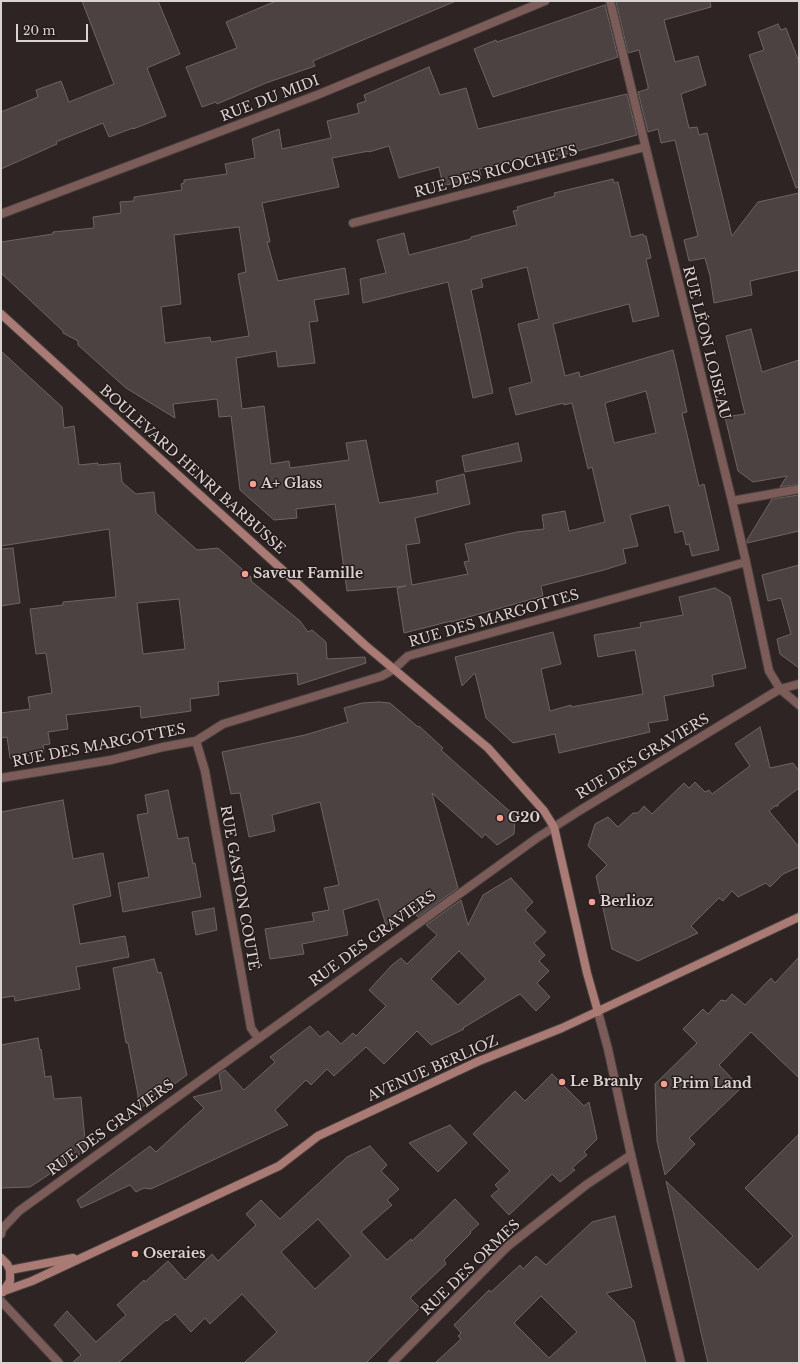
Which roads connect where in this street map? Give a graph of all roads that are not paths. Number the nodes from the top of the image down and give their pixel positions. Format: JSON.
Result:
{"nodes":[{"id":1,"x":545,"y":1,"type":"edge"},
{"id":2,"x":610,"y":1,"type":"edge"},
{"id":3,"x":645,"y":146,"type":"junction"},
{"id":4,"x":1,"y":214,"type":"edge"},
{"id":5,"x":353,"y":223,"type":"dead end"},
{"id":6,"x":1,"y":314,"type":"edge"},
{"id":7,"x":799,"y":489,"type":"edge"},
{"id":8,"x":732,"y":501,"type":"junction"},
{"id":9,"x":746,"y":562,"type":"junction"},
{"id":10,"x":394,"y":669,"type":"junction"},
{"id":11,"x":799,"y":684,"type":"edge"},
{"id":12,"x":780,"y":688,"type":"junction"},
{"id":13,"x":799,"y":705,"type":"edge"},
{"id":14,"x":196,"y":741,"type":"junction"},
{"id":15,"x":1,"y":778,"type":"edge"},
{"id":16,"x":554,"y":827,"type":"junction"},
{"id":17,"x":799,"y":918,"type":"edge"},
{"id":18,"x":598,"y":1012,"type":"junction"},
{"id":19,"x":258,"y":1038,"type":"junction"},
{"id":20,"x":631,"y":1155,"type":"junction"},
{"id":21,"x":1,"y":1234,"type":"edge"},
{"id":22,"x":84,"y":1256,"type":"junction"},
{"id":23,"x":1,"y":1258,"type":"edge"},
{"id":24,"x":10,"y":1270,"type":"junction"},
{"id":25,"x":3,"y":1292,"type":"edge"},
{"id":26,"x":1,"y":1301,"type":"edge"},
{"id":27,"x":60,"y":1363,"type":"edge"},
{"id":28,"x":392,"y":1363,"type":"edge"},
{"id":29,"x":681,"y":1363,"type":"edge"}],
"edges":[{"from":1,"to":4,"type":"street","name":"RUE DU MIDI"},
{"from":2,"to":3,"type":"street","name":"RUE LÉON LOISEAU"},
{"from":3,"to":5,"type":"street","name":"RUE DES RICOCHETS"},
{"from":3,"to":8,"type":"street","name":"RUE LÉON LOISEAU"},
{"from":6,"to":10,"type":"main road","name":"BOULEVARD HENRI BARBUSSE"},
{"from":7,"to":8,"type":"street"},
{"from":8,"to":9,"type":"street","name":"RUE LÉON LOISEAU"},
{"from":9,"to":10,"type":"street","name":"RUE DES MARGOTTES"},
{"from":9,"to":12,"type":"street","name":"RUE LÉON LOISEAU"},
{"from":10,"to":14,"type":"street","name":"RUE DES MARGOTTES"},
{"from":10,"to":16,"type":"main road","name":"BOULEVARD HENRI BARBUSSE"},
{"from":11,"to":12,"type":"street","name":"RUE DES GRAVIERS"},
{"from":12,"to":13,"type":"street","name":"RUE LÉON LOISEAU"},
{"from":12,"to":16,"type":"street","name":"RUE DES GRAVIERS"},
{"from":14,"to":15,"type":"street","name":"RUE DES MARGOTTES"},
{"from":14,"to":19,"type":"street","name":"RUE GASTON COUTÉ"},
{"from":16,"to":18,"type":"main road","name":"BOULEVARD HENRI BARBUSSE"},
{"from":16,"to":19,"type":"street","name":"RUE DES GRAVIERS"},
{"from":17,"to":18,"type":"main road","name":"AVENUE BERLIOZ"},
{"from":18,"to":20,"type":"street"},
{"from":18,"to":22,"type":"main road","name":"AVENUE BERLIOZ"},
{"from":19,"to":21,"type":"street","name":"RUE DES GRAVIERS"},
{"from":20,"to":28,"type":"street","name":"RUE DES ORMES"},
{"from":20,"to":29,"type":"street"},
{"from":22,"to":24,"type":"main road","name":"AVENUE BERLIOZ"},
{"from":22,"to":25,"type":"main road","name":"AVENUE BERLIOZ"},
{"from":23,"to":24,"type":"main road"},
{"from":24,"to":25,"type":"main road"},
{"from":26,"to":27,"type":"street"}]}
